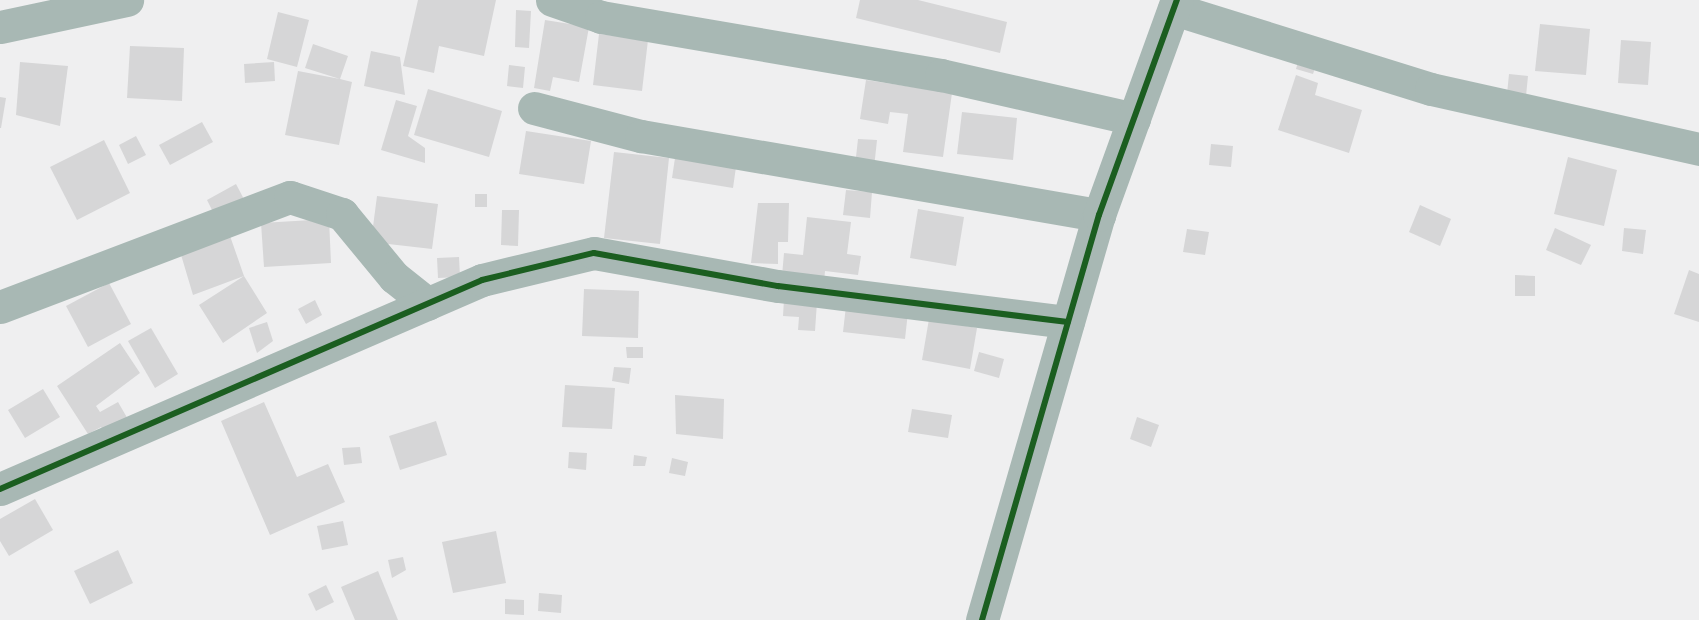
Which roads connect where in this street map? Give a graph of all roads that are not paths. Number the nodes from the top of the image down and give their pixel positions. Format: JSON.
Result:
{"nodes":[{"id":1,"x":127,"y":0,"type":"edge"},
{"id":2,"x":552,"y":0,"type":"edge"},
{"id":3,"x":1175,"y":5,"type":"edge"},
{"id":4,"x":0,"y":27,"type":"edge"},
{"id":5,"x":534,"y":108,"type":"dead end"},
{"id":6,"x":1134,"y":119,"type":"junction"},
{"id":7,"x":1699,"y":149,"type":"edge"},
{"id":8,"x":1099,"y":215,"type":"junction"},
{"id":9,"x":428,"y":304,"type":"junction"},
{"id":10,"x":0,"y":307,"type":"edge"},
{"id":11,"x":1068,"y":322,"type":"junction"},
{"id":12,"x":0,"y":489,"type":"edge"},
{"id":13,"x":982,"y":620,"type":"edge"}],
"edges":[{"from":1,"to":4,"type":"street"},
{"from":2,"to":6,"type":"street"},
{"from":3,"to":6,"type":"street"},
{"from":3,"to":7,"type":"street"},
{"from":5,"to":8,"type":"street"},
{"from":6,"to":8,"type":"street"},
{"from":8,"to":11,"type":"street"},
{"from":9,"to":10,"type":"street"},
{"from":9,"to":11,"type":"street"},
{"from":9,"to":12,"type":"street"},
{"from":11,"to":13,"type":"street"}]}
